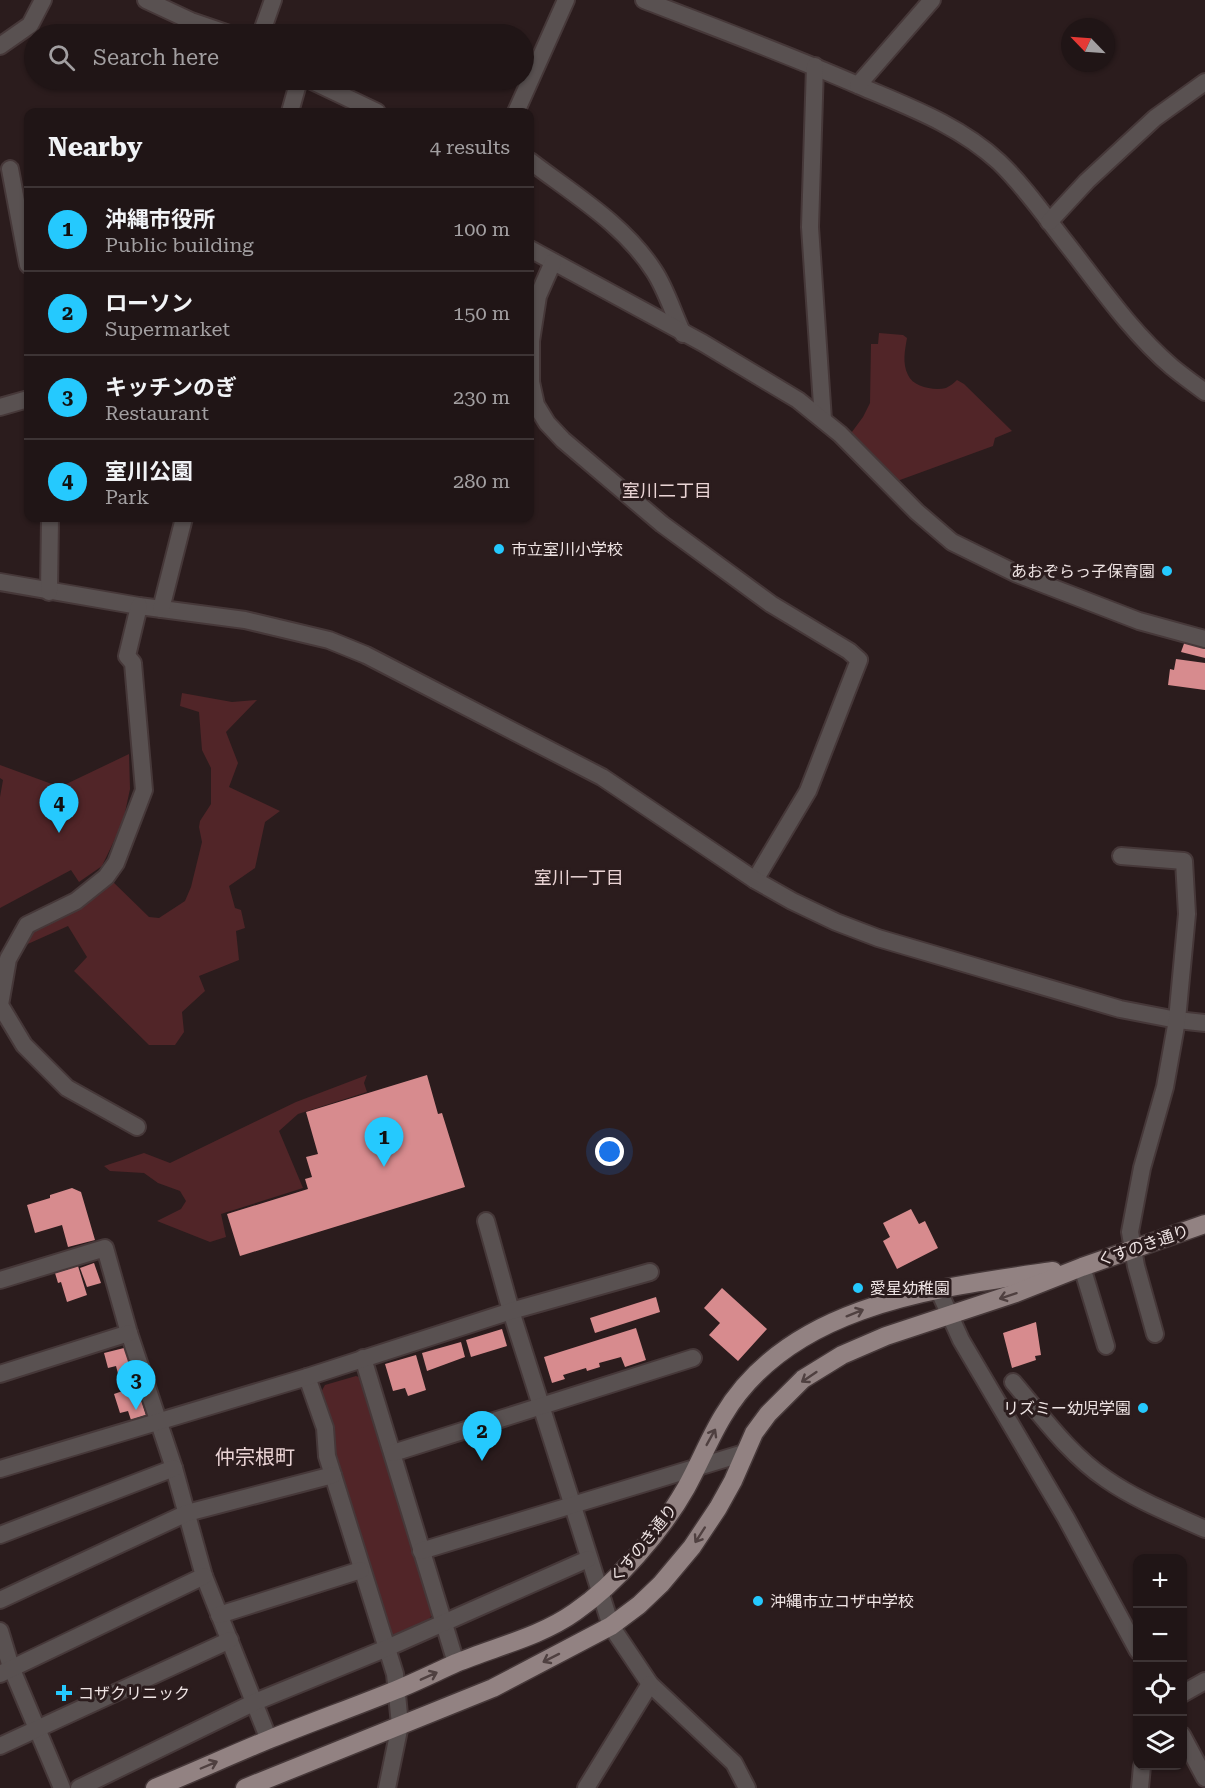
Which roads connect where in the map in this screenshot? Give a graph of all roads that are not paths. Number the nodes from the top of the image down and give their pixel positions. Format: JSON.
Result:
{"nodes":[{"id":1,"x":43,"y":0,"type":"edge"},
{"id":2,"x":146,"y":0,"type":"edge"},
{"id":3,"x":273,"y":0,"type":"edge"},
{"id":4,"x":566,"y":0,"type":"edge"},
{"id":5,"x":644,"y":0,"type":"edge"},
{"id":6,"x":932,"y":0,"type":"edge"},
{"id":7,"x":31,"y":24,"type":"edge"},
{"id":8,"x":200,"y":24,"type":"edge"},
{"id":9,"x":265,"y":24,"type":"edge"},
{"id":10,"x":24,"y":29,"type":"edge"},
{"id":11,"x":0,"y":46,"type":"edge"},
{"id":12,"x":815,"y":66,"type":"junction"},
{"id":13,"x":534,"y":72,"type":"edge"},
{"id":14,"x":1205,"y":82,"type":"edge"},
{"id":15,"x":858,"y":85,"type":"junction"},
{"id":16,"x":296,"y":90,"type":"edge"},
{"id":17,"x":331,"y":90,"type":"edge"},
{"id":18,"x":526,"y":90,"type":"edge"},
{"id":19,"x":291,"y":108,"type":"edge"},
{"id":20,"x":369,"y":108,"type":"edge"},
{"id":21,"x":518,"y":108,"type":"edge"},
{"id":22,"x":534,"y":164,"type":"edge"},
{"id":23,"x":5,"y":168,"type":"edge"},
{"id":24,"x":24,"y":173,"type":"edge"},
{"id":25,"x":1049,"y":222,"type":"junction"},
{"id":26,"x":24,"y":247,"type":"edge"},
{"id":27,"x":534,"y":251,"type":"edge"},
{"id":28,"x":553,"y":262,"type":"junction"},
{"id":29,"x":534,"y":322,"type":"edge"},
{"id":30,"x":683,"y":334,"type":"junction"},
{"id":31,"x":1205,"y":392,"type":"edge"},
{"id":32,"x":534,"y":396,"type":"edge"},
{"id":33,"x":24,"y":400,"type":"edge"},
{"id":34,"x":0,"y":407,"type":"edge"},
{"id":35,"x":823,"y":420,"type":"junction"},
{"id":36,"x":50,"y":522,"type":"edge"},
{"id":37,"x":183,"y":522,"type":"edge"},
{"id":38,"x":0,"y":582,"type":"edge"},
{"id":39,"x":49,"y":592,"type":"junction"},
{"id":40,"x":139,"y":606,"type":"junction"},
{"id":41,"x":161,"y":609,"type":"junction"},
{"id":42,"x":1199,"y":637,"type":"edge"},
{"id":43,"x":1121,"y":856,"type":"dead end"},
{"id":44,"x":755,"y":880,"type":"junction"},
{"id":45,"x":1177,"y":1020,"type":"junction"},
{"id":46,"x":1205,"y":1023,"type":"edge"},
{"id":47,"x":136,"y":1127,"type":"dead end"},
{"id":48,"x":486,"y":1221,"type":"dead end"},
{"id":49,"x":1205,"y":1224,"type":"edge"},
{"id":50,"x":1133,"y":1250,"type":"junction"},
{"id":51,"x":1082,"y":1267,"type":"junction"},
{"id":52,"x":650,"y":1272,"type":"dead end"},
{"id":53,"x":0,"y":1280,"type":"edge"},
{"id":54,"x":938,"y":1289,"type":"junction"},
{"id":55,"x":511,"y":1311,"type":"junction"},
{"id":56,"x":948,"y":1315,"type":"junction"},
{"id":57,"x":129,"y":1334,"type":"junction"},
{"id":58,"x":1155,"y":1334,"type":"dead end"},
{"id":59,"x":1106,"y":1346,"type":"dead end"},
{"id":60,"x":363,"y":1358,"type":"junction"},
{"id":61,"x":693,"y":1358,"type":"dead end"},
{"id":62,"x":0,"y":1374,"type":"edge"},
{"id":63,"x":307,"y":1377,"type":"junction"},
{"id":64,"x":1013,"y":1382,"type":"dead end"},
{"id":65,"x":541,"y":1406,"type":"junction"},
{"id":66,"x":159,"y":1421,"type":"junction"},
{"id":67,"x":393,"y":1453,"type":"junction"},
{"id":68,"x":744,"y":1453,"type":"junction"},
{"id":69,"x":174,"y":1468,"type":"junction"},
{"id":70,"x":695,"y":1468,"type":"junction"},
{"id":71,"x":0,"y":1469,"type":"edge"},
{"id":72,"x":333,"y":1475,"type":"junction"},
{"id":73,"x":573,"y":1506,"type":"junction"},
{"id":74,"x":187,"y":1513,"type":"junction"},
{"id":75,"x":1205,"y":1529,"type":"edge"},
{"id":76,"x":0,"y":1535,"type":"edge"},
{"id":77,"x":421,"y":1551,"type":"junction"},
{"id":78,"x":588,"y":1559,"type":"junction"},
{"id":79,"x":361,"y":1570,"type":"junction"},
{"id":80,"x":204,"y":1576,"type":"junction"},
{"id":81,"x":600,"y":1593,"type":"junction"},
{"id":82,"x":0,"y":1600,"type":"edge"},
{"id":83,"x":219,"y":1615,"type":"junction"},
{"id":84,"x":444,"y":1623,"type":"junction"},
{"id":85,"x":610,"y":1626,"type":"junction"},
{"id":86,"x":0,"y":1631,"type":"edge"},
{"id":87,"x":230,"y":1640,"type":"junction"},
{"id":88,"x":1133,"y":1644,"type":"edge"},
{"id":89,"x":387,"y":1648,"type":"junction"},
{"id":90,"x":456,"y":1663,"type":"junction"},
{"id":91,"x":6,"y":1670,"type":"edge"},
{"id":92,"x":1205,"y":1681,"type":"edge"},
{"id":93,"x":650,"y":1684,"type":"junction"},
{"id":94,"x":398,"y":1689,"type":"junction"},
{"id":95,"x":1187,"y":1691,"type":"edge"},
{"id":96,"x":255,"y":1702,"type":"junction"},
{"id":97,"x":400,"y":1725,"type":"junction"},
{"id":98,"x":36,"y":1728,"type":"junction"},
{"id":99,"x":268,"y":1740,"type":"junction"},
{"id":100,"x":1187,"y":1744,"type":"edge"},
{"id":101,"x":0,"y":1746,"type":"edge"},
{"id":102,"x":1142,"y":1770,"type":"edge"},
{"id":103,"x":1205,"y":1778,"type":"edge"},
{"id":104,"x":62,"y":1788,"type":"edge"},
{"id":105,"x":79,"y":1788,"type":"edge"},
{"id":106,"x":155,"y":1788,"type":"edge"},
{"id":107,"x":245,"y":1788,"type":"edge"},
{"id":108,"x":387,"y":1788,"type":"edge"},
{"id":109,"x":586,"y":1788,"type":"edge"},
{"id":110,"x":747,"y":1788,"type":"edge"},
{"id":111,"x":1140,"y":1788,"type":"edge"}],
"edges":[{"from":1,"to":7,"type":"street"},
{"from":2,"to":8,"type":"street"},
{"from":3,"to":9,"type":"street"},
{"from":4,"to":13,"type":"street"},
{"from":5,"to":12,"type":"street"},
{"from":6,"to":15,"type":"street"},
{"from":10,"to":11,"type":"street"},
{"from":12,"to":15,"type":"street"},
{"from":12,"to":35,"type":"street"},
{"from":14,"to":25,"type":"street"},
{"from":15,"to":25,"type":"street"},
{"from":16,"to":19,"type":"street"},
{"from":17,"to":20,"type":"street"},
{"from":18,"to":21,"type":"street"},
{"from":22,"to":30,"type":"street"},
{"from":23,"to":24,"type":"street"},
{"from":23,"to":26,"type":"street"},
{"from":25,"to":31,"type":"street"},
{"from":27,"to":28,"type":"street"},
{"from":28,"to":29,"type":"street"},
{"from":28,"to":30,"type":"street"},
{"from":30,"to":35,"type":"street"},
{"from":32,"to":44,"type":"street"},
{"from":33,"to":34,"type":"street"},
{"from":35,"to":42,"type":"street"},
{"from":36,"to":39,"type":"street"},
{"from":37,"to":41,"type":"street"},
{"from":38,"to":39,"type":"street"},
{"from":39,"to":40,"type":"street"},
{"from":40,"to":41,"type":"street"},
{"from":40,"to":47,"type":"street"},
{"from":41,"to":44,"type":"street"},
{"from":43,"to":45,"type":"street"},
{"from":44,"to":45,"type":"street"},
{"from":45,"to":46,"type":"street"},
{"from":45,"to":50,"type":"street"},
{"from":48,"to":55,"type":"street"},
{"from":49,"to":50,"type":"main road","name":"くすのき通り"},
{"from":50,"to":51,"type":"main road","name":"くすのき通り"},
{"from":50,"to":58,"type":"street"},
{"from":51,"to":54,"type":"main road","name":"くすのき通り"},
{"from":51,"to":56,"type":"main road","name":"くすのき通り","one_way":true},
{"from":51,"to":59,"type":"street"},
{"from":52,"to":55,"type":"street"},
{"from":53,"to":57,"type":"street"},
{"from":54,"to":56,"type":"street"},
{"from":70,"to":54,"type":"main road","name":"くすのき通り","one_way":true},
{"from":55,"to":60,"type":"street"},
{"from":55,"to":65,"type":"street"},
{"from":56,"to":68,"type":"main road","name":"くすのき通り","one_way":true},
{"from":56,"to":88,"type":"street"},
{"from":57,"to":62,"type":"street"},
{"from":57,"to":66,"type":"street"},
{"from":60,"to":63,"type":"street"},
{"from":60,"to":67,"type":"street"},
{"from":61,"to":65,"type":"street"},
{"from":63,"to":66,"type":"street"},
{"from":63,"to":72,"type":"street"},
{"from":64,"to":75,"type":"street"},
{"from":65,"to":67,"type":"street"},
{"from":65,"to":73,"type":"street"},
{"from":66,"to":69,"type":"street"},
{"from":66,"to":71,"type":"street"},
{"from":67,"to":77,"type":"street"},
{"from":68,"to":70,"type":"street"},
{"from":68,"to":85,"type":"main road","name":"くすのき通り","one_way":true},
{"from":69,"to":74,"type":"street"},
{"from":69,"to":76,"type":"street"},
{"from":70,"to":73,"type":"street"},
{"from":70,"to":81,"type":"main road","name":"くすのき通り"},
{"from":72,"to":74,"type":"street"},
{"from":72,"to":79,"type":"street"},
{"from":73,"to":77,"type":"street"},
{"from":73,"to":78,"type":"street"},
{"from":74,"to":80,"type":"street"},
{"from":74,"to":82,"type":"street"},
{"from":77,"to":84,"type":"street"},
{"from":78,"to":81,"type":"street"},
{"from":78,"to":84,"type":"street"},
{"from":79,"to":83,"type":"street"},
{"from":79,"to":89,"type":"street"},
{"from":80,"to":83,"type":"street"},
{"from":80,"to":91,"type":"street"},
{"from":81,"to":85,"type":"street"},
{"from":81,"to":90,"type":"main road","name":"くすのき通り"},
{"from":83,"to":87,"type":"street"},
{"from":84,"to":89,"type":"street"},
{"from":84,"to":90,"type":"street"},
{"from":85,"to":93,"type":"street"},
{"from":85,"to":97,"type":"main road","name":"くすのき通り","one_way":true},
{"from":86,"to":91,"type":"street"},
{"from":87,"to":96,"type":"street"},
{"from":87,"to":98,"type":"street"},
{"from":89,"to":94,"type":"street"},
{"from":89,"to":96,"type":"street"},
{"from":94,"to":90,"type":"main road","name":"くすのき通り","one_way":true},
{"from":91,"to":98,"type":"street"},
{"from":92,"to":95,"type":"street"},
{"from":93,"to":109,"type":"street"},
{"from":93,"to":110,"type":"street"},
{"from":94,"to":97,"type":"street"},
{"from":94,"to":99,"type":"main road","name":"くすのき通り"},
{"from":96,"to":99,"type":"street"},
{"from":96,"to":105,"type":"street"},
{"from":97,"to":107,"type":"main road","name":"くすのき通り"},
{"from":97,"to":108,"type":"street"},
{"from":98,"to":101,"type":"street"},
{"from":98,"to":104,"type":"street"},
{"from":106,"to":99,"type":"main road","name":"くすのき通り","one_way":true},
{"from":100,"to":103,"type":"street"},
{"from":102,"to":111,"type":"street"}]}
